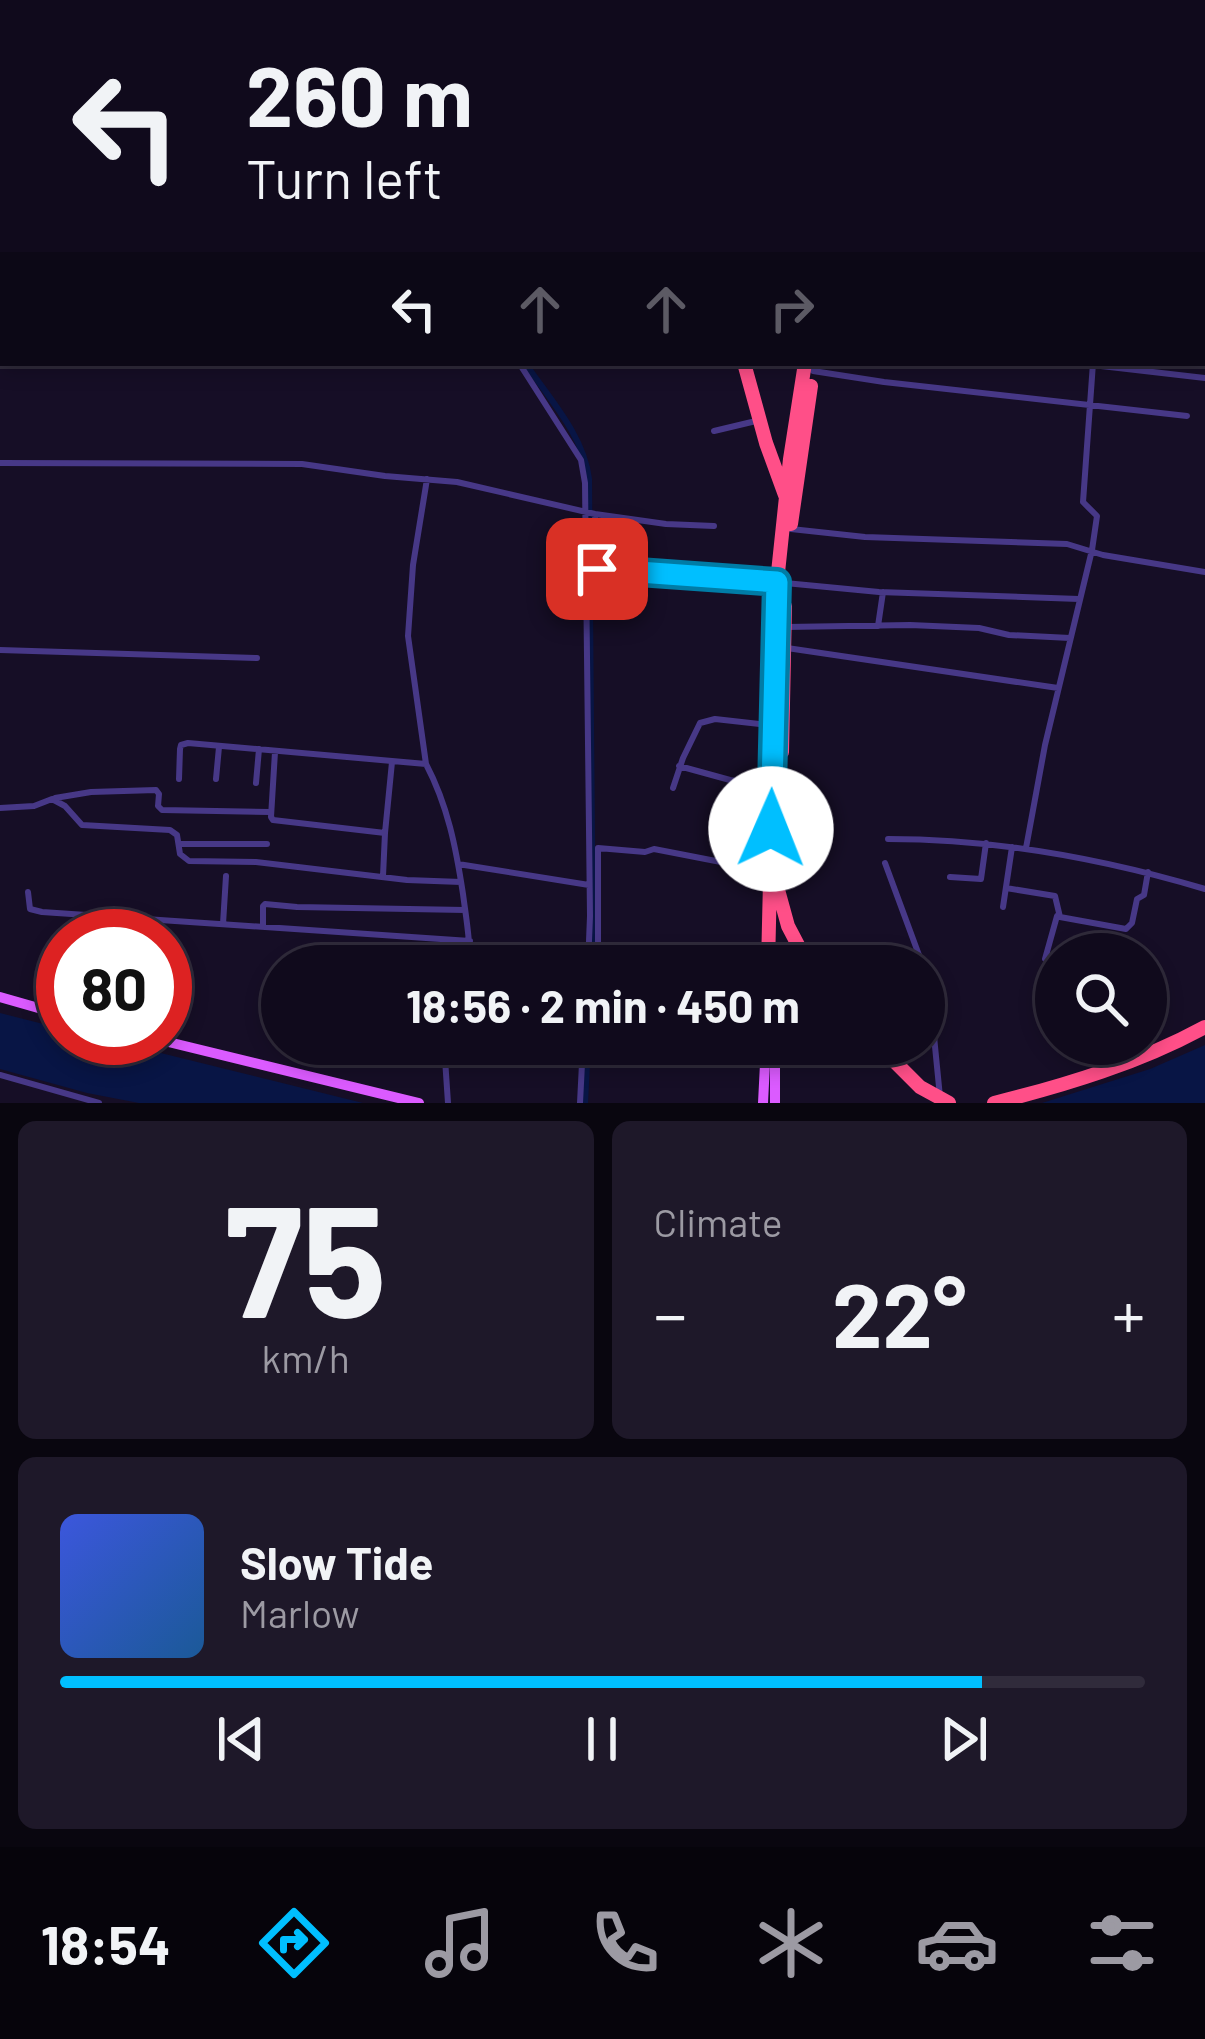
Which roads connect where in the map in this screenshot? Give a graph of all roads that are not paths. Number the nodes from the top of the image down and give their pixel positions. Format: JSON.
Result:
{"nodes":[{"id":1,"x":521,"y":366,"type":"edge"},
{"id":2,"x":745,"y":366,"type":"edge"},
{"id":3,"x":810,"y":366,"type":"edge"},
{"id":4,"x":1093,"y":366,"type":"edge"},
{"id":5,"x":1109,"y":366,"type":"edge"},
{"id":6,"x":1205,"y":378,"type":"edge"},
{"id":7,"x":1090,"y":406,"type":"junction"},
{"id":8,"x":761,"y":416,"type":"junction"},
{"id":9,"x":1187,"y":416,"type":"dead end"},
{"id":10,"x":714,"y":431,"type":"dead end"},
{"id":11,"x":772,"y":438,"type":"junction"},
{"id":12,"x":793,"y":439,"type":"junction"},
{"id":13,"x":0,"y":463,"type":"edge"},
{"id":14,"x":427,"y":479,"type":"junction"},
{"id":15,"x":790,"y":495,"type":"junction"},
{"id":16,"x":591,"y":513,"type":"junction"},
{"id":17,"x":714,"y":526,"type":"dead end"},
{"id":18,"x":790,"y":530,"type":"junction"},
{"id":19,"x":1092,"y":550,"type":"junction"},
{"id":20,"x":1205,"y":572,"type":"edge"},
{"id":21,"x":781,"y":583,"type":"junction"},
{"id":22,"x":883,"y":592,"type":"junction"},
{"id":23,"x":1079,"y":599,"type":"junction"},
{"id":24,"x":878,"y":626,"type":"junction"},
{"id":25,"x":784,"y":627,"type":"junction"},
{"id":26,"x":1070,"y":638,"type":"junction"},
{"id":27,"x":784,"y":648,"type":"junction"},
{"id":28,"x":0,"y":650,"type":"edge"},
{"id":29,"x":257,"y":658,"type":"dead end"},
{"id":30,"x":1058,"y":688,"type":"junction"},
{"id":31,"x":773,"y":725,"type":"junction"},
{"id":32,"x":219,"y":746,"type":"junction"},
{"id":33,"x":259,"y":749,"type":"junction"},
{"id":34,"x":275,"y":751,"type":"junction"},
{"id":35,"x":392,"y":762,"type":"junction"},
{"id":36,"x":426,"y":764,"type":"junction"},
{"id":37,"x":680,"y":766,"type":"junction"},
{"id":38,"x":179,"y":779,"type":"dead end"},
{"id":39,"x":216,"y":779,"type":"dead end"},
{"id":40,"x":256,"y":783,"type":"dead end"},
{"id":41,"x":772,"y":786,"type":"junction"},
{"id":42,"x":673,"y":788,"type":"dead end"},
{"id":43,"x":52,"y":799,"type":"junction"},
{"id":44,"x":0,"y":808,"type":"edge"},
{"id":45,"x":270,"y":812,"type":"junction"},
{"id":46,"x":385,"y":833,"type":"junction"},
{"id":47,"x":887,"y":839,"type":"dead end"},
{"id":48,"x":986,"y":843,"type":"junction"},
{"id":49,"x":179,"y":844,"type":"junction"},
{"id":50,"x":267,"y":844,"type":"dead end"},
{"id":51,"x":1012,"y":847,"type":"junction"},
{"id":52,"x":1026,"y":848,"type":"junction"},
{"id":53,"x":885,"y":862,"type":"dead end"},
{"id":54,"x":458,"y":864,"type":"junction"},
{"id":55,"x":1148,"y":872,"type":"junction"},
{"id":56,"x":226,"y":876,"type":"dead end"},
{"id":57,"x":383,"y":876,"type":"junction"},
{"id":58,"x":950,"y":877,"type":"dead end"},
{"id":59,"x":774,"y":879,"type":"junction"},
{"id":60,"x":461,"y":882,"type":"junction"},
{"id":61,"x":589,"y":884,"type":"junction"},
{"id":62,"x":1006,"y":888,"type":"junction"},
{"id":63,"x":1205,"y":889,"type":"edge"},
{"id":64,"x":28,"y":892,"type":"dead end"},
{"id":65,"x":1003,"y":907,"type":"dead end"},
{"id":66,"x":465,"y":910,"type":"junction"},
{"id":67,"x":1057,"y":916,"type":"junction"},
{"id":68,"x":223,"y":924,"type":"junction"},
{"id":69,"x":263,"y":926,"type":"junction"},
{"id":70,"x":1052,"y":933,"type":"edge"},
{"id":71,"x":470,"y":941,"type":"junction"},
{"id":72,"x":470,"y":945,"type":"edge"},
{"id":73,"x":588,"y":945,"type":"edge"},
{"id":74,"x":598,"y":945,"type":"edge"},
{"id":75,"x":772,"y":945,"type":"edge"},
{"id":76,"x":798,"y":945,"type":"edge"},
{"id":77,"x":916,"y":945,"type":"edge"},
{"id":78,"x":0,"y":998,"type":"edge"},
{"id":79,"x":36,"y":1008,"type":"edge"},
{"id":80,"x":1205,"y":1027,"type":"edge"},
{"id":81,"x":192,"y":1048,"type":"edge"},
{"id":82,"x":445,"y":1065,"type":"edge"},
{"id":83,"x":583,"y":1065,"type":"edge"},
{"id":84,"x":765,"y":1065,"type":"edge"},
{"id":85,"x":775,"y":1065,"type":"edge"},
{"id":86,"x":896,"y":1065,"type":"edge"},
{"id":87,"x":939,"y":1065,"type":"edge"},
{"id":88,"x":0,"y":1075,"type":"edge"},
{"id":89,"x":944,"y":1101,"type":"edge"},
{"id":90,"x":99,"y":1103,"type":"edge"},
{"id":91,"x":419,"y":1103,"type":"edge"},
{"id":92,"x":448,"y":1103,"type":"edge"},
{"id":93,"x":580,"y":1103,"type":"edge"},
{"id":94,"x":764,"y":1103,"type":"edge"},
{"id":95,"x":775,"y":1103,"type":"edge"},
{"id":96,"x":994,"y":1103,"type":"edge"}],
"edges":[{"from":1,"to":16,"type":"street"},
{"from":2,"to":8,"type":"highway"},
{"from":3,"to":7,"type":"street"},
{"from":3,"to":12,"type":"highway"},
{"from":3,"to":15,"type":"highway"},
{"from":4,"to":7,"type":"street"},
{"from":5,"to":6,"type":"street"},
{"from":7,"to":9,"type":"street"},
{"from":7,"to":19,"type":"street"},
{"from":8,"to":10,"type":"street"},
{"from":8,"to":11,"type":"highway"},
{"from":8,"to":15,"type":"highway"},
{"from":11,"to":12,"type":"highway"},
{"from":11,"to":15,"type":"highway"},
{"from":12,"to":15,"type":"highway"},
{"from":13,"to":14,"type":"street"},
{"from":14,"to":16,"type":"street"},
{"from":14,"to":36,"type":"street"},
{"from":15,"to":18,"type":"highway"},
{"from":15,"to":21,"type":"highway"},
{"from":16,"to":17,"type":"street"},
{"from":16,"to":21,"type":"street"},
{"from":16,"to":61,"type":"street"},
{"from":18,"to":19,"type":"street"},
{"from":18,"to":21,"type":"highway"},
{"from":19,"to":20,"type":"street"},
{"from":19,"to":23,"type":"street"},
{"from":21,"to":22,"type":"street"},
{"from":21,"to":25,"type":"highway"},
{"from":21,"to":31,"type":"highway"},
{"from":22,"to":23,"type":"street"},
{"from":22,"to":24,"type":"street"},
{"from":23,"to":26,"type":"street"},
{"from":24,"to":25,"type":"street"},
{"from":24,"to":26,"type":"street"},
{"from":25,"to":27,"type":"highway"},
{"from":26,"to":30,"type":"street"},
{"from":27,"to":30,"type":"street"},
{"from":27,"to":59,"type":"highway"},
{"from":28,"to":29,"type":"street"},
{"from":30,"to":52,"type":"street"},
{"from":31,"to":37,"type":"street"},
{"from":31,"to":41,"type":"highway"},
{"from":32,"to":33,"type":"street"},
{"from":32,"to":38,"type":"street"},
{"from":32,"to":39,"type":"street"},
{"from":33,"to":34,"type":"street"},
{"from":33,"to":40,"type":"street"},
{"from":34,"to":35,"type":"street"},
{"from":34,"to":45,"type":"street"},
{"from":35,"to":36,"type":"street"},
{"from":35,"to":46,"type":"street"},
{"from":36,"to":54,"type":"street"},
{"from":37,"to":41,"type":"street"},
{"from":37,"to":42,"type":"street"},
{"from":41,"to":59,"type":"highway"},
{"from":43,"to":44,"type":"street"},
{"from":43,"to":45,"type":"street"},
{"from":43,"to":49,"type":"street"},
{"from":45,"to":46,"type":"street"},
{"from":46,"to":57,"type":"street"},
{"from":47,"to":48,"type":"street"},
{"from":48,"to":51,"type":"street"},
{"from":48,"to":58,"type":"street"},
{"from":49,"to":50,"type":"street"},
{"from":49,"to":57,"type":"street"},
{"from":51,"to":52,"type":"street"},
{"from":51,"to":62,"type":"street"},
{"from":52,"to":55,"type":"street"},
{"from":53,"to":77,"type":"street"},
{"from":54,"to":60,"type":"street"},
{"from":54,"to":61,"type":"street"},
{"from":55,"to":63,"type":"street"},
{"from":55,"to":67,"type":"street"},
{"from":56,"to":68,"type":"street"},
{"from":57,"to":60,"type":"street"},
{"from":59,"to":74,"type":"street"},
{"from":59,"to":75,"type":"highway"},
{"from":59,"to":76,"type":"highway"},
{"from":60,"to":66,"type":"street"},
{"from":61,"to":73,"type":"street"},
{"from":62,"to":65,"type":"street"},
{"from":62,"to":67,"type":"street"},
{"from":64,"to":68,"type":"street"},
{"from":66,"to":69,"type":"street"},
{"from":66,"to":71,"type":"street"},
{"from":67,"to":70,"type":"street"},
{"from":68,"to":69,"type":"street"},
{"from":69,"to":71,"type":"street"},
{"from":71,"to":72,"type":"street"},
{"from":78,"to":79,"type":"main road"},
{"from":80,"to":96,"type":"highway"},
{"from":81,"to":91,"type":"main road"},
{"from":82,"to":92,"type":"street"},
{"from":83,"to":93,"type":"street"},
{"from":84,"to":94,"type":"main road"},
{"from":85,"to":95,"type":"main road"},
{"from":86,"to":89,"type":"highway"},
{"from":87,"to":89,"type":"street"},
{"from":88,"to":90,"type":"street"}]}
